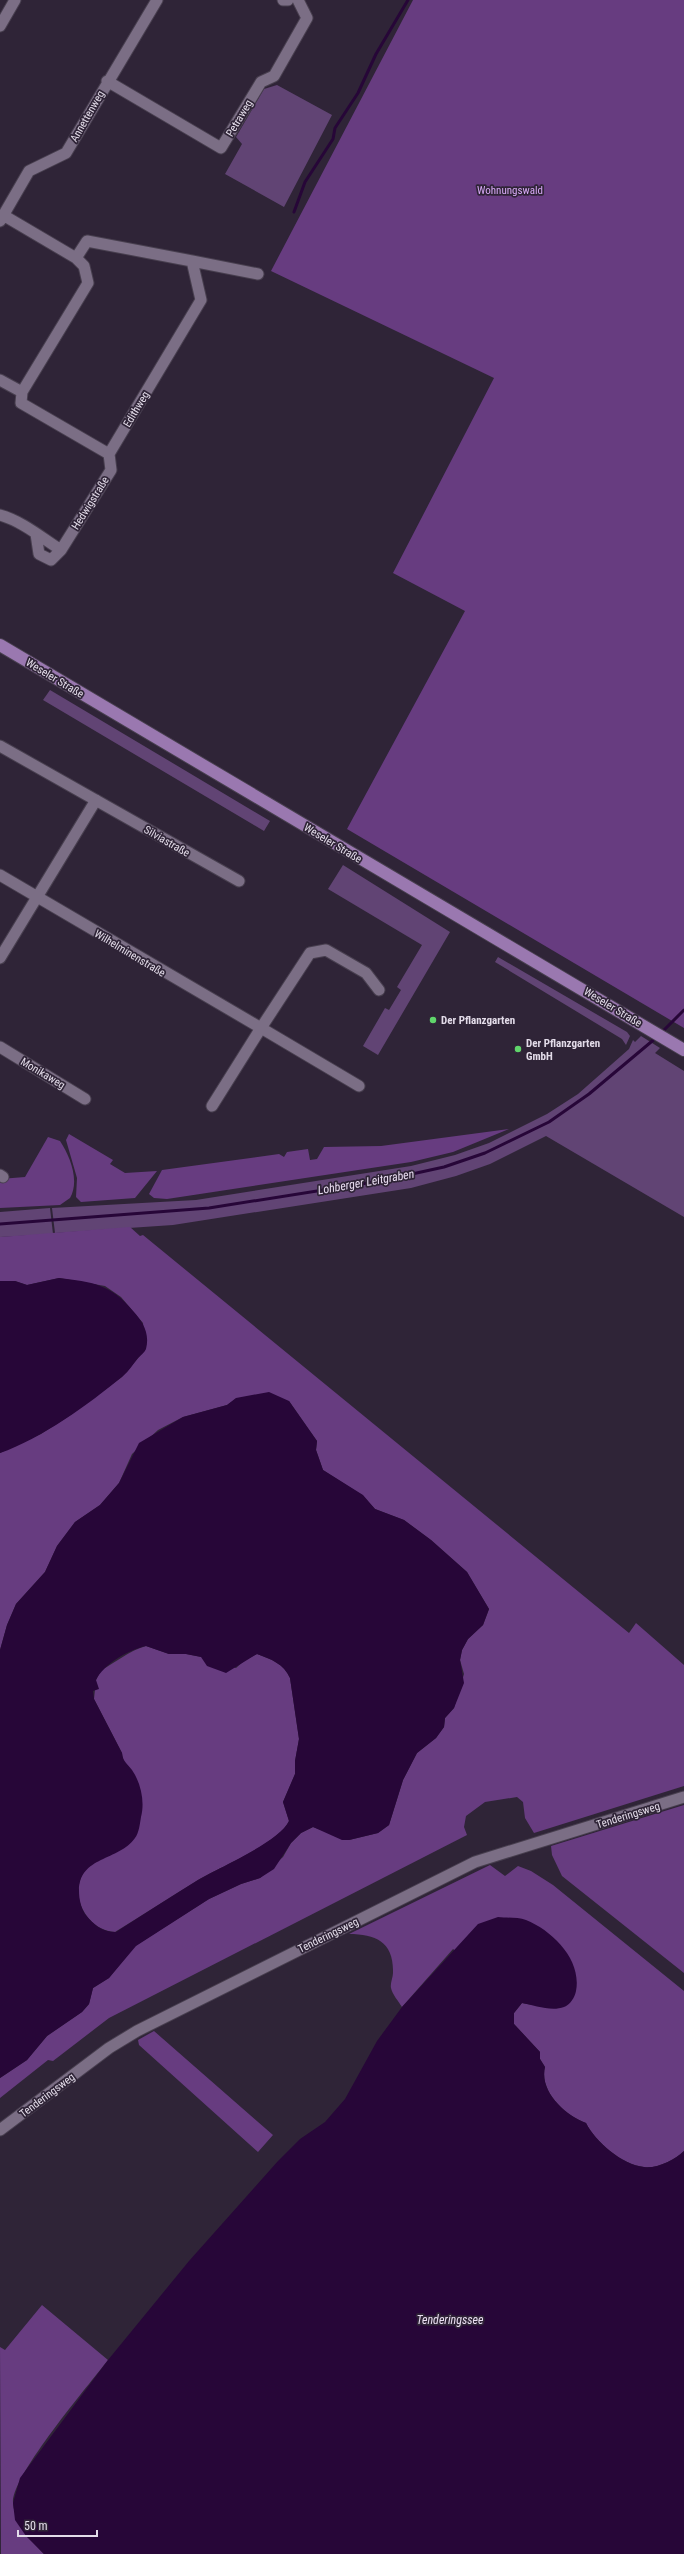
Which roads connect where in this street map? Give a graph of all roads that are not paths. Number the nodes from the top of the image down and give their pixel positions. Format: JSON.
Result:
{"nodes":[{"id":1,"x":15,"y":0,"type":"edge"},
{"id":2,"x":157,"y":0,"type":"edge"},
{"id":3,"x":283,"y":0,"type":"edge"},
{"id":4,"x":288,"y":0,"type":"edge"},
{"id":5,"x":298,"y":0,"type":"edge"},
{"id":6,"x":0,"y":25,"type":"edge"},
{"id":7,"x":107,"y":82,"type":"junction"},
{"id":8,"x":2,"y":218,"type":"edge"},
{"id":9,"x":76,"y":258,"type":"junction"},
{"id":10,"x":192,"y":261,"type":"junction"},
{"id":11,"x":258,"y":274,"type":"dead end"},
{"id":12,"x":0,"y":380,"type":"edge"},
{"id":13,"x":22,"y":392,"type":"junction"},
{"id":14,"x":109,"y":454,"type":"junction"},
{"id":15,"x":0,"y":515,"type":"edge"},
{"id":16,"x":36,"y":534,"type":"junction"},
{"id":17,"x":61,"y":550,"type":"junction"},
{"id":18,"x":0,"y":645,"type":"edge"},
{"id":19,"x":0,"y":746,"type":"edge"},
{"id":20,"x":96,"y":800,"type":"junction"},
{"id":21,"x":0,"y":875,"type":"edge"},
{"id":22,"x":239,"y":881,"type":"dead end"},
{"id":23,"x":36,"y":896,"type":"junction"},
{"id":24,"x":1,"y":956,"type":"edge"},
{"id":25,"x":379,"y":990,"type":"dead end"},
{"id":26,"x":261,"y":1028,"type":"junction"},
{"id":27,"x":0,"y":1048,"type":"edge"},
{"id":28,"x":684,"y":1050,"type":"edge"},
{"id":29,"x":359,"y":1086,"type":"dead end"},
{"id":30,"x":85,"y":1099,"type":"dead end"},
{"id":31,"x":212,"y":1106,"type":"dead end"},
{"id":32,"x":684,"y":1797,"type":"edge"},
{"id":33,"x":0,"y":2130,"type":"edge"}],
"edges":[{"from":1,"to":6,"type":"street"},
{"from":2,"to":7,"type":"street","name":"Annettenweg"},
{"from":3,"to":4,"type":"street"},
{"from":5,"to":7,"type":"street","name":"Petraweg"},
{"from":7,"to":8,"type":"street","name":"Annettenweg"},
{"from":8,"to":9,"type":"street","name":"Annettenweg"},
{"from":9,"to":10,"type":"street"},
{"from":9,"to":13,"type":"street"},
{"from":10,"to":11,"type":"street"},
{"from":10,"to":14,"type":"street","name":"Edithweg"},
{"from":12,"to":13,"type":"street"},
{"from":13,"to":14,"type":"street"},
{"from":14,"to":17,"type":"street","name":"Hedwigstraße"},
{"from":15,"to":16,"type":"street"},
{"from":16,"to":17,"type":"street"},
{"from":16,"to":17,"type":"street","name":"Hedwigstraße"},
{"from":18,"to":28,"type":"main road","name":"Weseler Straße"},
{"from":19,"to":20,"type":"street","name":"Silviastraße"},
{"from":20,"to":22,"type":"street","name":"Silviastraße"},
{"from":20,"to":23,"type":"street"},
{"from":21,"to":23,"type":"street","name":"Wilhelminenstraße"},
{"from":23,"to":24,"type":"street"},
{"from":23,"to":26,"type":"street","name":"Wilhelminenstraße"},
{"from":25,"to":26,"type":"street"},
{"from":26,"to":29,"type":"street","name":"Wilhelminenstraße"},
{"from":26,"to":31,"type":"street"},
{"from":27,"to":30,"type":"street","name":"Monikaweg"},
{"from":32,"to":33,"type":"street","name":"Tenderingsweg"}]}
